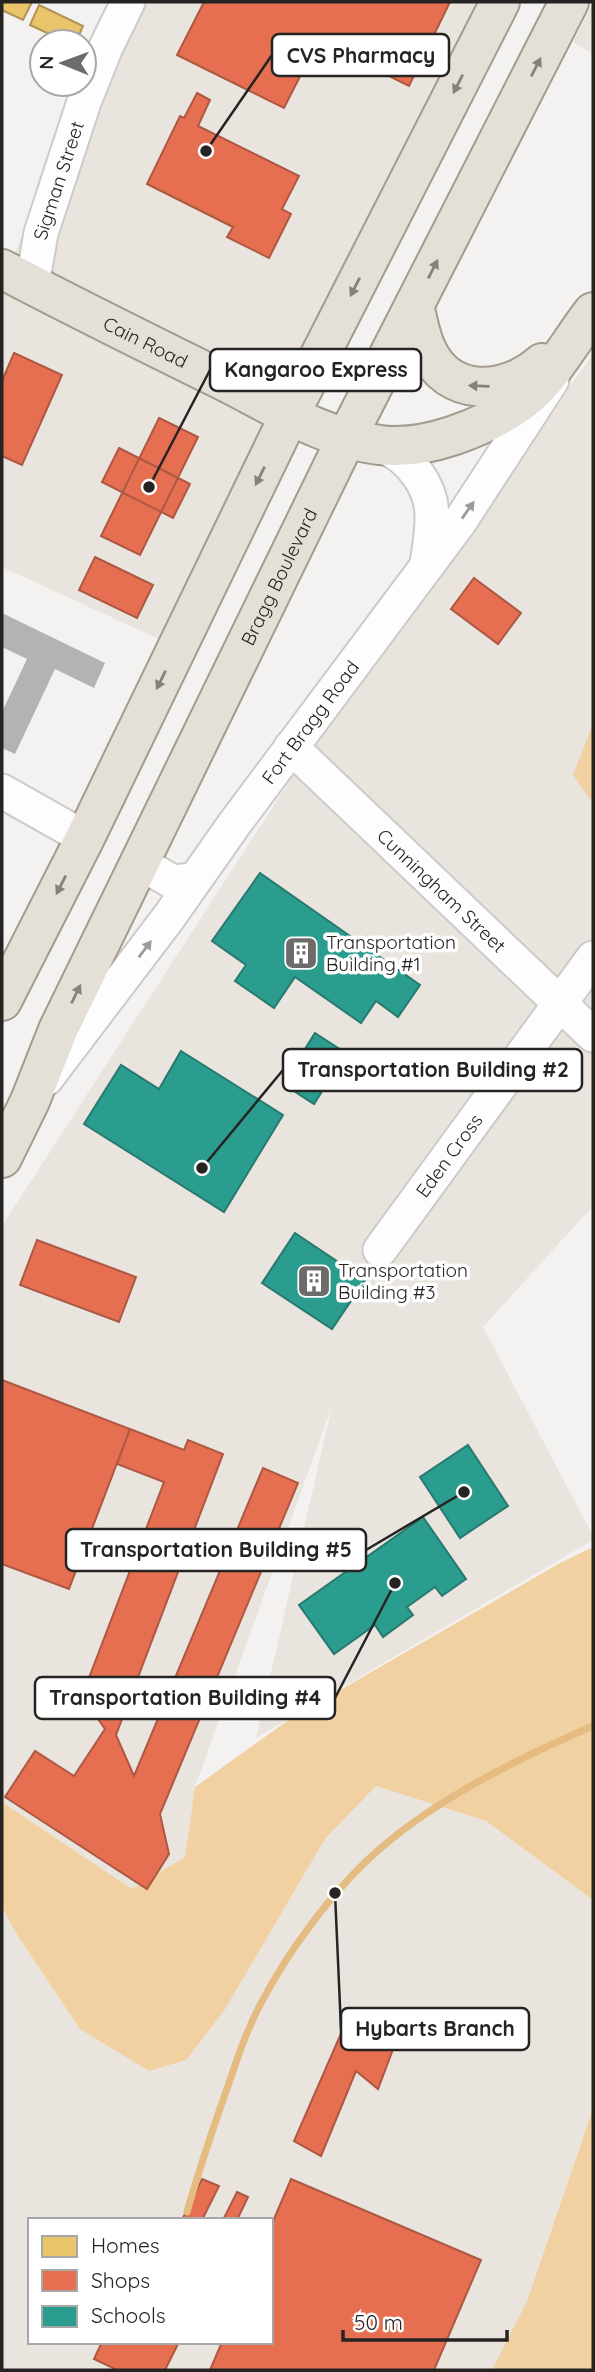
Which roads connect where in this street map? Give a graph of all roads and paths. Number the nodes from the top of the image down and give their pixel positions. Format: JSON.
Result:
{"nodes":[{"id":1,"x":128,"y":2,"type":"edge"},
{"id":2,"x":500,"y":2,"type":"edge"},
{"id":3,"x":569,"y":2,"type":"edge"},
{"id":4,"x":17,"y":277,"type":"edge"},
{"id":5,"x":414,"y":306,"type":"junction"},
{"id":6,"x":585,"y":322,"type":"edge"},
{"id":7,"x":290,"y":414,"type":"junction"},
{"id":8,"x":363,"y":442,"type":"junction"},
{"id":9,"x":427,"y":564,"type":"junction"},
{"id":10,"x":291,"y":747,"type":"junction"},
{"id":11,"x":2,"y":791,"type":"edge"},
{"id":12,"x":85,"y":838,"type":"junction"},
{"id":13,"x":140,"y":863,"type":"junction"},
{"id":14,"x":194,"y":880,"type":"junction"},
{"id":15,"x":593,"y":958,"type":"edge"},
{"id":16,"x":2,"y":1001,"type":"edge"},
{"id":17,"x":561,"y":1004,"type":"junction"},
{"id":18,"x":593,"y":1035,"type":"edge"},
{"id":19,"x":30,"y":1101,"type":"junction"},
{"id":20,"x":2,"y":1158,"type":"edge"},
{"id":21,"x":380,"y":1250,"type":"dead end"}],
"edges":[{"from":1,"to":4,"type":"street","name":"Sigman Street"},
{"from":2,"to":7,"type":"main road","one_way":true},
{"from":5,"to":3,"type":"main road","name":"Bragg Boulevard","one_way":true},
{"from":4,"to":7,"type":"main road","name":"Cain Road"},
{"from":6,"to":5,"type":"main road","one_way":true},
{"from":5,"to":8,"type":"main road","name":"Bragg Boulevard"},
{"from":6,"to":8,"type":"main road"},
{"from":9,"to":6,"type":"street","name":"Fort Bragg Road","one_way":true},
{"from":7,"to":8,"type":"main road"},
{"from":7,"to":12,"type":"main road","one_way":true},
{"from":8,"to":9,"type":"street"},
{"from":8,"to":13,"type":"main road","name":"Bragg Boulevard"},
{"from":9,"to":10,"type":"street","name":"Fort Bragg Road"},
{"from":10,"to":14,"type":"street","name":"Fort Bragg Road"},
{"from":10,"to":17,"type":"street","name":"Cunningham Street"},
{"from":11,"to":12,"type":"street"},
{"from":12,"to":16,"type":"main road","one_way":true},
{"from":13,"to":14,"type":"street"},
{"from":19,"to":13,"type":"main road","name":"Bragg Boulevard","one_way":true},
{"from":19,"to":14,"type":"street","name":"Fort Bragg Road","one_way":true},
{"from":15,"to":17,"type":"street","name":"Eden Cross"},
{"from":17,"to":18,"type":"street","name":"Cunningham Street"},
{"from":17,"to":21,"type":"street","name":"Eden Cross"},
{"from":19,"to":20,"type":"main road","name":"Bragg Boulevard"}]}
